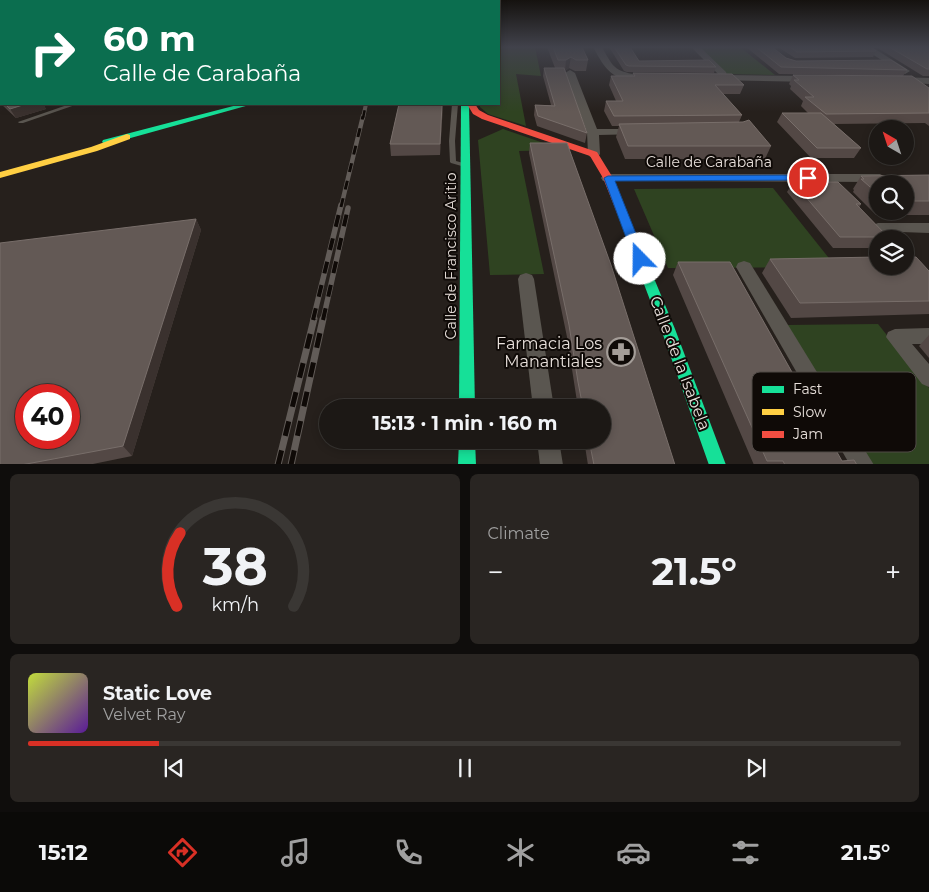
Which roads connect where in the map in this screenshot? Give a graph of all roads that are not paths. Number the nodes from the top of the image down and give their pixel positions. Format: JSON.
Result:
{"nodes":[{"id":1,"x":611,"y":69,"type":"edge"},
{"id":2,"x":717,"y":69,"type":"edge"},
{"id":3,"x":901,"y":69,"type":"edge"},
{"id":4,"x":570,"y":73,"type":"edge"},
{"id":5,"x":650,"y":78,"type":"edge"},
{"id":6,"x":708,"y":78,"type":"edge"},
{"id":7,"x":727,"y":78,"type":"junction"},
{"id":8,"x":825,"y":80,"type":"edge"},
{"id":9,"x":883,"y":80,"type":"edge"},
{"id":10,"x":926,"y":82,"type":"edge"},
{"id":11,"x":69,"y":105,"type":"edge"},
{"id":12,"x":244,"y":105,"type":"edge"},
{"id":13,"x":460,"y":105,"type":"edge"},
{"id":14,"x":472,"y":105,"type":"edge"},
{"id":15,"x":21,"y":122,"type":"dead end"},
{"id":16,"x":593,"y":132,"type":"junction"},
{"id":17,"x":651,"y":132,"type":"edge"},
{"id":18,"x":127,"y":137,"type":"junction"},
{"id":19,"x":594,"y":154,"type":"junction"},
{"id":20,"x":0,"y":164,"type":"edge"},
{"id":21,"x":0,"y":170,"type":"edge"},
{"id":22,"x":0,"y":175,"type":"edge"},
{"id":23,"x":608,"y":178,"type":"junction"},
{"id":24,"x":828,"y":178,"type":"junction"},
{"id":25,"x":869,"y":178,"type":"edge"},
{"id":26,"x":841,"y":190,"type":"edge"},
{"id":27,"x":866,"y":216,"type":"edge"},
{"id":28,"x":929,"y":228,"type":"edge"},
{"id":29,"x":879,"y":230,"type":"edge"},
{"id":30,"x":914,"y":230,"type":"edge"},
{"id":31,"x":744,"y":267,"type":"dead end"},
{"id":32,"x":526,"y":279,"type":"dead end"},
{"id":33,"x":929,"y":336,"type":"edge"},
{"id":34,"x":807,"y":372,"type":"edge"},
{"id":35,"x":929,"y":378,"type":"edge"},
{"id":36,"x":467,"y":399,"type":"edge"},
{"id":37,"x":543,"y":399,"type":"edge"},
{"id":38,"x":467,"y":449,"type":"edge"},
{"id":39,"x":550,"y":449,"type":"edge"},
{"id":40,"x":856,"y":452,"type":"edge"},
{"id":41,"x":467,"y":464,"type":"edge"},
{"id":42,"x":552,"y":464,"type":"edge"},
{"id":43,"x":718,"y":464,"type":"edge"},
{"id":44,"x":863,"y":464,"type":"edge"}],
"edges":[{"from":1,"to":5,"type":"street"},
{"from":2,"to":7,"type":"street"},
{"from":3,"to":10,"type":"street"},
{"from":4,"to":16,"type":"street"},
{"from":6,"to":7,"type":"street"},
{"from":7,"to":8,"type":"street"},
{"from":9,"to":10,"type":"street"},
{"from":11,"to":15,"type":"lane"},
{"from":12,"to":18,"type":"main road"},
{"from":13,"to":36,"type":"main road","name":"Calle de Francisco Aritio"},
{"from":14,"to":19,"type":"main road"},
{"from":16,"to":17,"type":"street"},
{"from":16,"to":19,"type":"street"},
{"from":18,"to":20,"type":"main road"},
{"from":18,"to":21,"type":"main road"},
{"from":18,"to":22,"type":"main road"},
{"from":19,"to":23,"type":"main road","name":"Calle de la Isabela"},
{"from":23,"to":24,"type":"street","name":"Calle de Carabaña"},
{"from":23,"to":43,"type":"main road","name":"Calle de la Isabela"},
{"from":24,"to":25,"type":"street","name":"Calle de Carabaña"},
{"from":24,"to":26,"type":"street"},
{"from":27,"to":29,"type":"street"},
{"from":28,"to":30,"type":"street"},
{"from":31,"to":34,"type":"street"},
{"from":32,"to":37,"type":"street"},
{"from":33,"to":35,"type":"street"},
{"from":38,"to":41,"type":"main road"},
{"from":39,"to":42,"type":"street"},
{"from":40,"to":44,"type":"street"}]}
